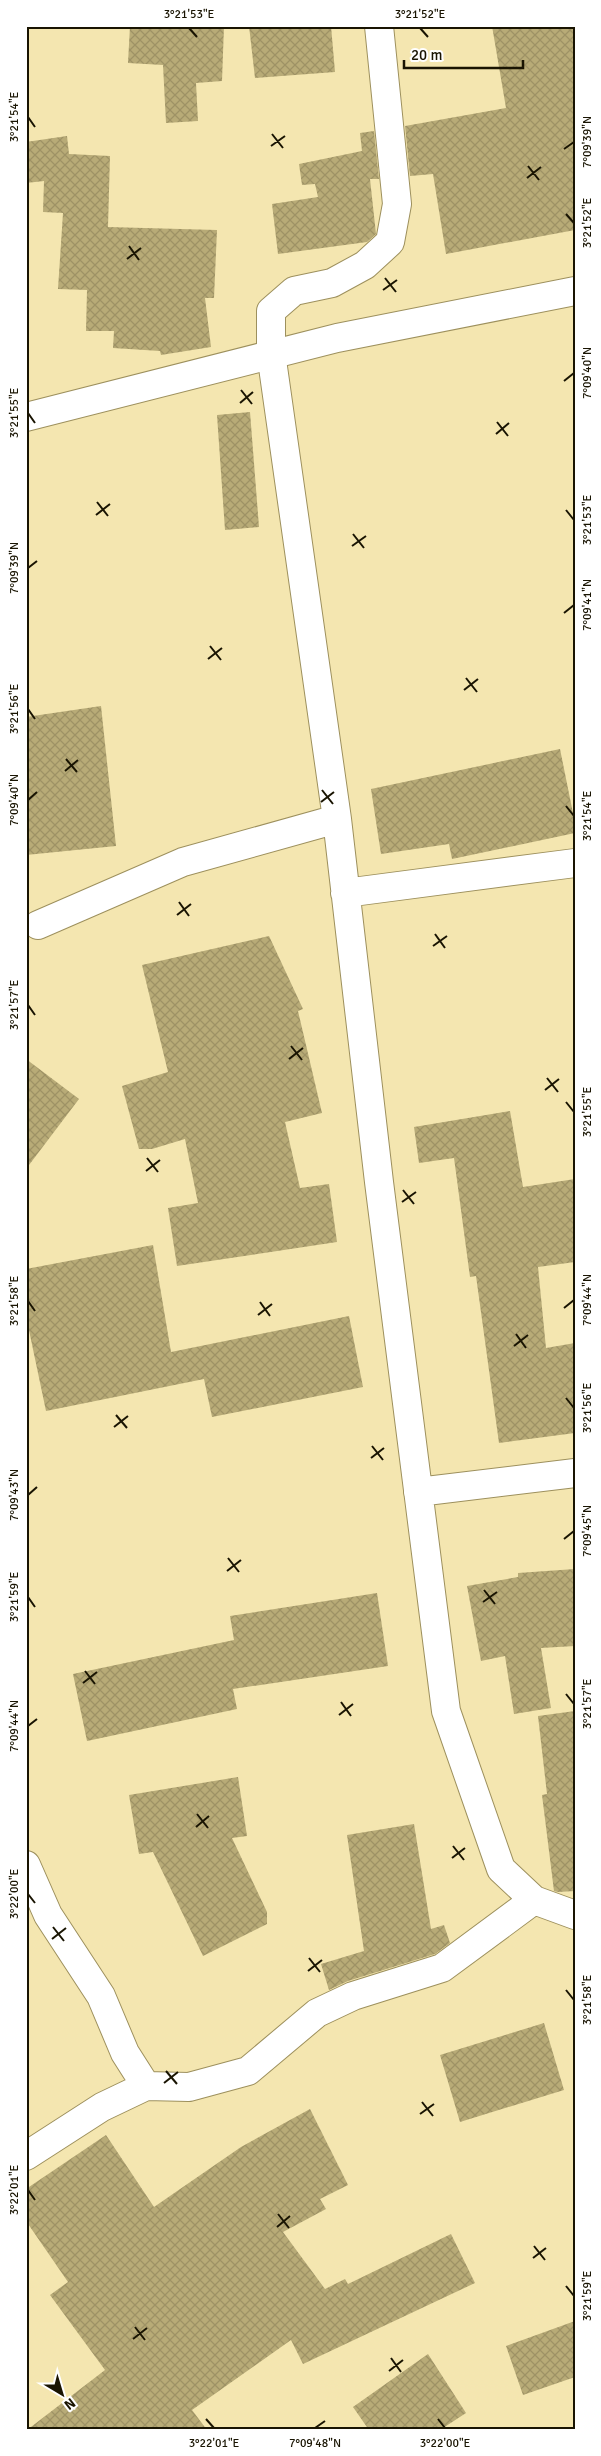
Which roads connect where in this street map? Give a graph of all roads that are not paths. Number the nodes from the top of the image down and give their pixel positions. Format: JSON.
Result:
{"nodes":[{"id":1,"x":379,"y":26,"type":"edge"},
{"id":2,"x":575,"y":291,"type":"edge"},
{"id":3,"x":271,"y":353,"type":"junction"},
{"id":4,"x":26,"y":417,"type":"edge"},
{"id":5,"x":337,"y":820,"type":"junction"},
{"id":6,"x":575,"y":863,"type":"edge"},
{"id":7,"x":345,"y":893,"type":"junction"},
{"id":8,"x":38,"y":925,"type":"dead end"},
{"id":9,"x":575,"y":1473,"type":"edge"},
{"id":10,"x":418,"y":1492,"type":"junction"},
{"id":11,"x":26,"y":1865,"type":"edge"},
{"id":12,"x":534,"y":1900,"type":"junction"},
{"id":13,"x":575,"y":1915,"type":"edge"},
{"id":14,"x":146,"y":2086,"type":"junction"},
{"id":15,"x":26,"y":2156,"type":"edge"}],
"edges":[{"from":1,"to":3,"type":"street"},
{"from":2,"to":3,"type":"street"},
{"from":3,"to":4,"type":"street"},
{"from":3,"to":5,"type":"street"},
{"from":5,"to":7,"type":"street"},
{"from":5,"to":8,"type":"street"},
{"from":6,"to":7,"type":"street"},
{"from":7,"to":10,"type":"street"},
{"from":9,"to":10,"type":"street"},
{"from":10,"to":12,"type":"street"},
{"from":11,"to":14,"type":"street"},
{"from":12,"to":13,"type":"street"},
{"from":12,"to":14,"type":"street"},
{"from":14,"to":15,"type":"street"}]}
